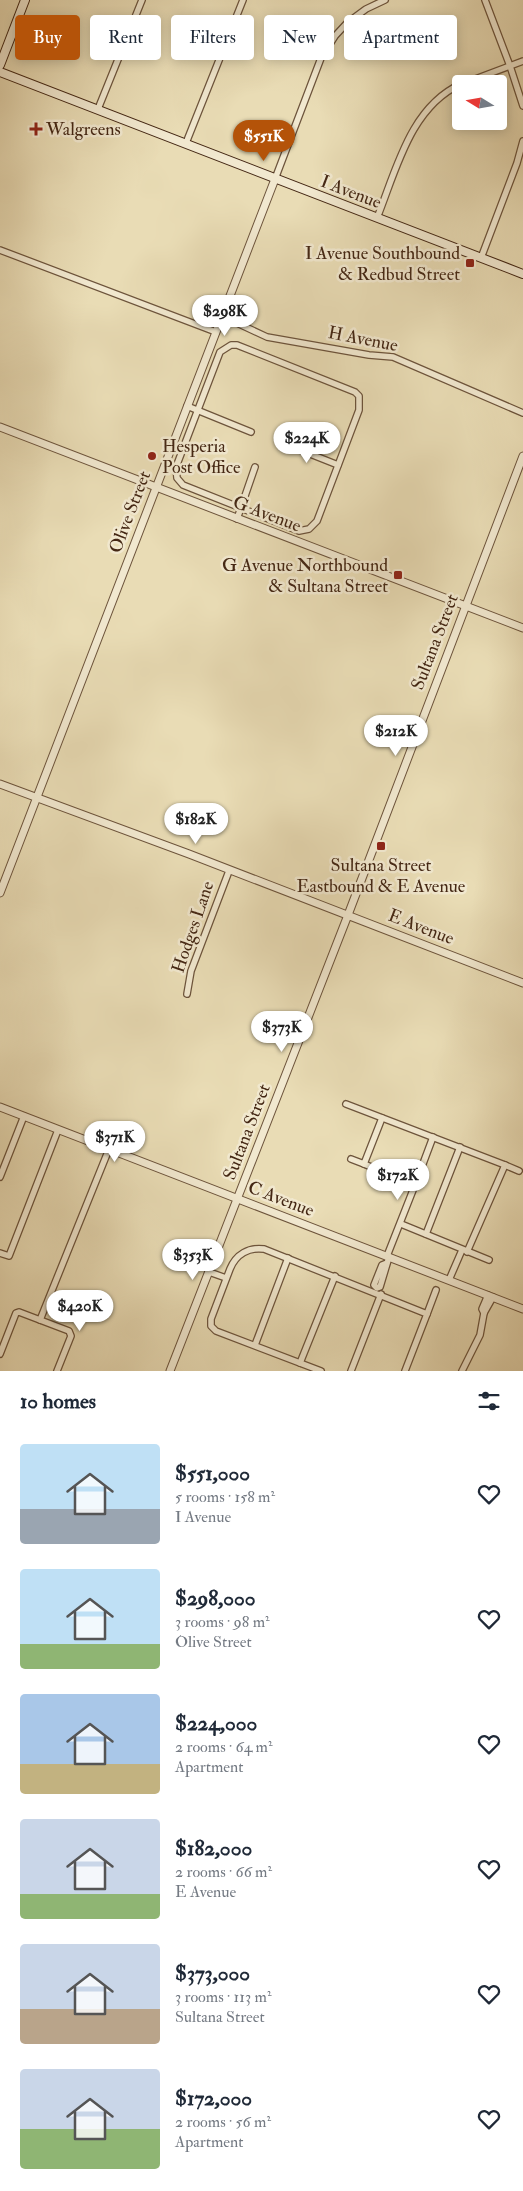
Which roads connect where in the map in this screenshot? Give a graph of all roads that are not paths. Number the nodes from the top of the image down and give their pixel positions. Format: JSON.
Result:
{"nodes":[{"id":1,"x":25,"y":0,"type":"edge"},
{"id":2,"x":142,"y":0,"type":"edge"},
{"id":3,"x":243,"y":0,"type":"edge"},
{"id":4,"x":385,"y":0,"type":"edge"},
{"id":5,"x":485,"y":0,"type":"edge"},
{"id":6,"x":523,"y":61,"type":"edge"},
{"id":7,"x":0,"y":66,"type":"edge"},
{"id":8,"x":510,"y":66,"type":"junction"},
{"id":9,"x":0,"y":72,"type":"edge"},
{"id":10,"x":486,"y":75,"type":"edge"},
{"id":11,"x":452,"y":91,"type":"edge"},
{"id":12,"x":523,"y":106,"type":"edge"},
{"id":13,"x":98,"y":109,"type":"junction"},
{"id":14,"x":523,"y":141,"type":"edge"},
{"id":15,"x":186,"y":143,"type":"junction"},
{"id":16,"x":275,"y":179,"type":"junction"},
{"id":17,"x":378,"y":218,"type":"junction"},
{"id":18,"x":0,"y":250,"type":"edge"},
{"id":19,"x":481,"y":258,"type":"junction"},
{"id":20,"x":523,"y":274,"type":"edge"},
{"id":21,"x":222,"y":316,"type":"junction"},
{"id":22,"x":216,"y":332,"type":"junction"},
{"id":23,"x":187,"y":406,"type":"junction"},
{"id":24,"x":198,"y":411,"type":"junction"},
{"id":25,"x":523,"y":413,"type":"edge"},
{"id":26,"x":0,"y":427,"type":"edge"},
{"id":27,"x":251,"y":432,"type":"dead end"},
{"id":28,"x":285,"y":444,"type":"dead end"},
{"id":29,"x":523,"y":456,"type":"edge"},
{"id":30,"x":338,"y":465,"type":"junction"},
{"id":31,"x":255,"y":468,"type":"dead end"},
{"id":32,"x":155,"y":488,"type":"junction"},
{"id":33,"x":241,"y":509,"type":"junction"},
{"id":34,"x":237,"y":518,"type":"junction"},
{"id":35,"x":464,"y":606,"type":"junction"},
{"id":36,"x":523,"y":628,"type":"edge"},
{"id":37,"x":0,"y":784,"type":"edge"},
{"id":38,"x":36,"y":798,"type":"junction"},
{"id":39,"x":229,"y":871,"type":"junction"},
{"id":40,"x":0,"y":892,"type":"edge"},
{"id":41,"x":348,"y":915,"type":"junction"},
{"id":42,"x":523,"y":983,"type":"edge"},
{"id":43,"x":187,"y":994,"type":"dead end"},
{"id":44,"x":346,"y":1104,"type":"dead end"},
{"id":45,"x":0,"y":1107,"type":"edge"},
{"id":46,"x":24,"y":1116,"type":"junction"},
{"id":47,"x":382,"y":1118,"type":"junction"},
{"id":48,"x":58,"y":1130,"type":"junction"},
{"id":49,"x":433,"y":1137,"type":"junction"},
{"id":50,"x":460,"y":1147,"type":"junction"},
{"id":51,"x":109,"y":1149,"type":"junction"},
{"id":52,"x":351,"y":1159,"type":"dead end"},
{"id":53,"x":364,"y":1164,"type":"junction"},
{"id":54,"x":506,"y":1166,"type":"junction"},
{"id":55,"x":519,"y":1171,"type":"dead end"},
{"id":56,"x":0,"y":1177,"type":"edge"},
{"id":57,"x":415,"y":1185,"type":"junction"},
{"id":58,"x":238,"y":1199,"type":"junction"},
{"id":59,"x":401,"y":1224,"type":"junction"},
{"id":60,"x":426,"y":1234,"type":"junction"},
{"id":61,"x":465,"y":1251,"type":"junction"},
{"id":62,"x":0,"y":1253,"type":"edge"},
{"id":63,"x":288,"y":1258,"type":"junction"},
{"id":64,"x":387,"y":1259,"type":"junction"},
{"id":65,"x":488,"y":1260,"type":"dead end"},
{"id":66,"x":209,"y":1272,"type":"junction"},
{"id":67,"x":335,"y":1276,"type":"junction"},
{"id":68,"x":225,"y":1278,"type":"junction"},
{"id":69,"x":449,"y":1280,"type":"junction"},
{"id":70,"x":436,"y":1290,"type":"dead end"},
{"id":71,"x":378,"y":1291,"type":"junction"},
{"id":72,"x":490,"y":1296,"type":"junction"},
{"id":73,"x":523,"y":1309,"type":"edge"},
{"id":74,"x":427,"y":1314,"type":"junction"},
{"id":75,"x":40,"y":1320,"type":"junction"},
{"id":76,"x":255,"y":1345,"type":"junction"},
{"id":77,"x":0,"y":1354,"type":"edge"},
{"id":78,"x":300,"y":1363,"type":"junction"},
{"id":79,"x":57,"y":1371,"type":"edge"},
{"id":80,"x":170,"y":1371,"type":"edge"},
{"id":81,"x":321,"y":1371,"type":"edge"},
{"id":82,"x":352,"y":1371,"type":"edge"},
{"id":83,"x":404,"y":1371,"type":"edge"},
{"id":84,"x":462,"y":1371,"type":"edge"}],
"edges":[{"from":1,"to":7,"type":"main road"},
{"from":2,"to":13,"type":"street"},
{"from":3,"to":15,"type":"street"},
{"from":4,"to":16,"type":"street","name":"Olive Street"},
{"from":5,"to":8,"type":"street"},
{"from":6,"to":8,"type":"street"},
{"from":8,"to":10,"type":"street"},
{"from":8,"to":12,"type":"street"},
{"from":9,"to":13,"type":"main road","name":"I Avenue"},
{"from":11,"to":17,"type":"street"},
{"from":13,"to":15,"type":"main road","name":"I Avenue"},
{"from":14,"to":19,"type":"street"},
{"from":15,"to":16,"type":"main road","name":"I Avenue"},
{"from":16,"to":17,"type":"main road","name":"I Avenue"},
{"from":16,"to":21,"type":"street","name":"Olive Street"},
{"from":17,"to":19,"type":"main road","name":"I Avenue"},
{"from":18,"to":22,"type":"street"},
{"from":19,"to":20,"type":"main road","name":"I Avenue"},
{"from":21,"to":22,"type":"street","name":"Olive Street"},
{"from":21,"to":25,"type":"street","name":"H Avenue"},
{"from":22,"to":23,"type":"street","name":"Olive Street"},
{"from":23,"to":24,"type":"street"},
{"from":23,"to":32,"type":"street","name":"Olive Street"},
{"from":24,"to":27,"type":"street"},
{"from":24,"to":30,"type":"street"},
{"from":24,"to":33,"type":"street"},
{"from":26,"to":32,"type":"street","name":"G Avenue"},
{"from":28,"to":30,"type":"street"},
{"from":29,"to":35,"type":"street","name":"Sultana Street"},
{"from":30,"to":33,"type":"street"},
{"from":31,"to":33,"type":"street"},
{"from":32,"to":34,"type":"street","name":"G Avenue"},
{"from":32,"to":38,"type":"street","name":"Olive Street"},
{"from":33,"to":34,"type":"street"},
{"from":34,"to":35,"type":"street","name":"G Avenue"},
{"from":35,"to":36,"type":"street","name":"G Avenue"},
{"from":35,"to":41,"type":"street","name":"Sultana Street"},
{"from":37,"to":38,"type":"street","name":"E Avenue"},
{"from":38,"to":39,"type":"street","name":"E Avenue"},
{"from":38,"to":40,"type":"street","name":"Olive Street"},
{"from":39,"to":41,"type":"street","name":"E Avenue"},
{"from":39,"to":43,"type":"street","name":"Hodges Lane"},
{"from":41,"to":42,"type":"street","name":"E Avenue"},
{"from":41,"to":58,"type":"street","name":"Sultana Street"},
{"from":44,"to":47,"type":"street"},
{"from":45,"to":46,"type":"street","name":"C Avenue"},
{"from":46,"to":48,"type":"street","name":"C Avenue"},
{"from":46,"to":56,"type":"street"},
{"from":47,"to":49,"type":"street"},
{"from":47,"to":53,"type":"street"},
{"from":48,"to":51,"type":"street","name":"C Avenue"},
{"from":48,"to":62,"type":"street"},
{"from":49,"to":50,"type":"street"},
{"from":49,"to":57,"type":"street"},
{"from":50,"to":54,"type":"street"},
{"from":50,"to":60,"type":"street"},
{"from":51,"to":58,"type":"street","name":"C Avenue"},
{"from":51,"to":75,"type":"street"},
{"from":52,"to":53,"type":"street"},
{"from":53,"to":57,"type":"street"},
{"from":54,"to":55,"type":"street"},
{"from":54,"to":61,"type":"street"},
{"from":57,"to":59,"type":"street"},
{"from":58,"to":64,"type":"street","name":"C Avenue"},
{"from":58,"to":66,"type":"street","name":"Sultana Street"},
{"from":59,"to":60,"type":"street"},
{"from":59,"to":64,"type":"street"},
{"from":60,"to":61,"type":"street"},
{"from":61,"to":65,"type":"street"},
{"from":61,"to":69,"type":"street"},
{"from":63,"to":67,"type":"street"},
{"from":63,"to":68,"type":"street"},
{"from":63,"to":76,"type":"street"},
{"from":64,"to":69,"type":"street","name":"C Avenue"},
{"from":64,"to":71,"type":"street"},
{"from":66,"to":68,"type":"street"},
{"from":66,"to":80,"type":"street","name":"Sultana Street"},
{"from":67,"to":71,"type":"street"},
{"from":67,"to":78,"type":"street"},
{"from":68,"to":76,"type":"street"},
{"from":69,"to":72,"type":"street","name":"C Avenue"},
{"from":70,"to":74,"type":"street"},
{"from":71,"to":74,"type":"street"},
{"from":71,"to":82,"type":"street"},
{"from":72,"to":73,"type":"street","name":"C Avenue"},
{"from":72,"to":84,"type":"street"},
{"from":74,"to":83,"type":"street"},
{"from":75,"to":77,"type":"street"},
{"from":75,"to":79,"type":"street"},
{"from":76,"to":78,"type":"street"},
{"from":78,"to":81,"type":"street"}]}
